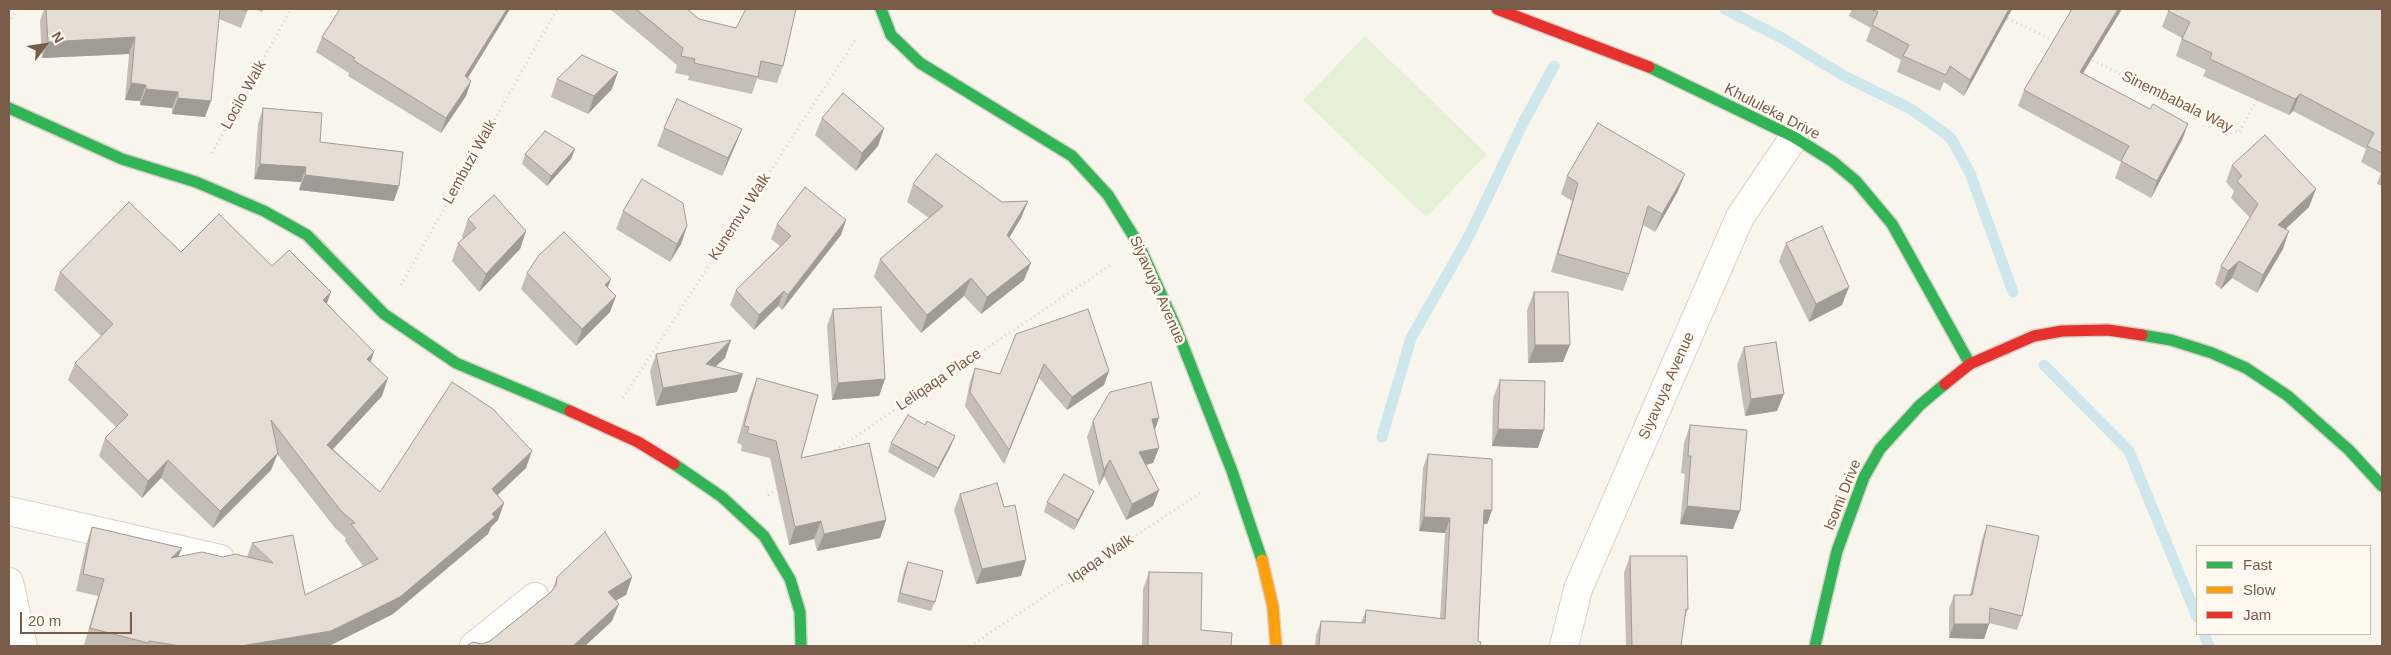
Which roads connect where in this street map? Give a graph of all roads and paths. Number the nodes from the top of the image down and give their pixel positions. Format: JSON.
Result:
{"nodes":[{"id":1,"x":17,"y":9,"type":"edge"},
{"id":2,"x":291,"y":9,"type":"edge"},
{"id":3,"x":557,"y":9,"type":"edge"},
{"id":4,"x":881,"y":9,"type":"edge"},
{"id":5,"x":1496,"y":9,"type":"edge"},
{"id":6,"x":1998,"y":13,"type":"edge"},
{"id":7,"x":9,"y":23,"type":"edge"},
{"id":8,"x":859,"y":34,"type":"dead end"},
{"id":9,"x":2061,"y":44,"type":"edge"},
{"id":10,"x":2087,"y":58,"type":"edge"},
{"id":11,"x":2262,"y":88,"type":"edge"},
{"id":12,"x":9,"y":108,"type":"edge"},
{"id":13,"x":1794,"y":137,"type":"junction"},
{"id":14,"x":196,"y":182,"type":"junction"},
{"id":15,"x":1139,"y":245,"type":"junction"},
{"id":16,"x":384,"y":314,"type":"junction"},
{"id":17,"x":1970,"y":364,"type":"junction"},
{"id":18,"x":604,"y":426,"type":"junction"},
{"id":19,"x":829,"y":454,"type":"edge"},
{"id":20,"x":1232,"y":471,"type":"junction"},
{"id":21,"x":788,"y":481,"type":"edge"},
{"id":22,"x":2382,"y":486,"type":"edge"},
{"id":23,"x":9,"y":511,"type":"edge"},
{"id":24,"x":740,"y":514,"type":"junction"},
{"id":25,"x":220,"y":559,"type":"edge"},
{"id":26,"x":9,"y":582,"type":"edge"},
{"id":27,"x":534,"y":598,"type":"dead end"},
{"id":28,"x":22,"y":646,"type":"edge"},
{"id":29,"x":474,"y":646,"type":"edge"},
{"id":30,"x":801,"y":646,"type":"edge"},
{"id":31,"x":970,"y":646,"type":"edge"},
{"id":32,"x":1276,"y":646,"type":"edge"},
{"id":33,"x":1564,"y":646,"type":"edge"},
{"id":34,"x":1816,"y":646,"type":"edge"}],
"edges":[{"from":1,"to":7,"type":"path"},
{"from":2,"to":14,"type":"path","name":"Locilo Walk"},
{"from":3,"to":16,"type":"path","name":"Lembuzi Walk"},
{"from":4,"to":15,"type":"street","name":"Siyavuya Avenue"},
{"from":5,"to":13,"type":"street","name":"Khululeka Drive"},
{"from":6,"to":9,"type":"path"},
{"from":8,"to":18,"type":"path","name":"Kunemvu Walk"},
{"from":10,"to":11,"type":"path","name":"Sinembabala Way"},
{"from":12,"to":14,"type":"street"},
{"from":13,"to":17,"type":"street","name":"Khululeka Drive"},
{"from":13,"to":33,"type":"street","name":"Siyavuya Avenue"},
{"from":14,"to":16,"type":"street"},
{"from":15,"to":19,"type":"path","name":"Leliqaqa Place"},
{"from":15,"to":20,"type":"street","name":"Siyavuya Avenue"},
{"from":16,"to":18,"type":"street"},
{"from":17,"to":22,"type":"street","name":"Isomi Drive"},
{"from":17,"to":34,"type":"street","name":"Isomi Drive"},
{"from":18,"to":24,"type":"street"},
{"from":20,"to":31,"type":"path","name":"Iqaqa Walk"},
{"from":20,"to":32,"type":"street","name":"Siyavuya Avenue"},
{"from":21,"to":24,"type":"path"},
{"from":23,"to":25,"type":"street"},
{"from":24,"to":30,"type":"street"},
{"from":26,"to":28,"type":"street"},
{"from":27,"to":29,"type":"street"}]}
